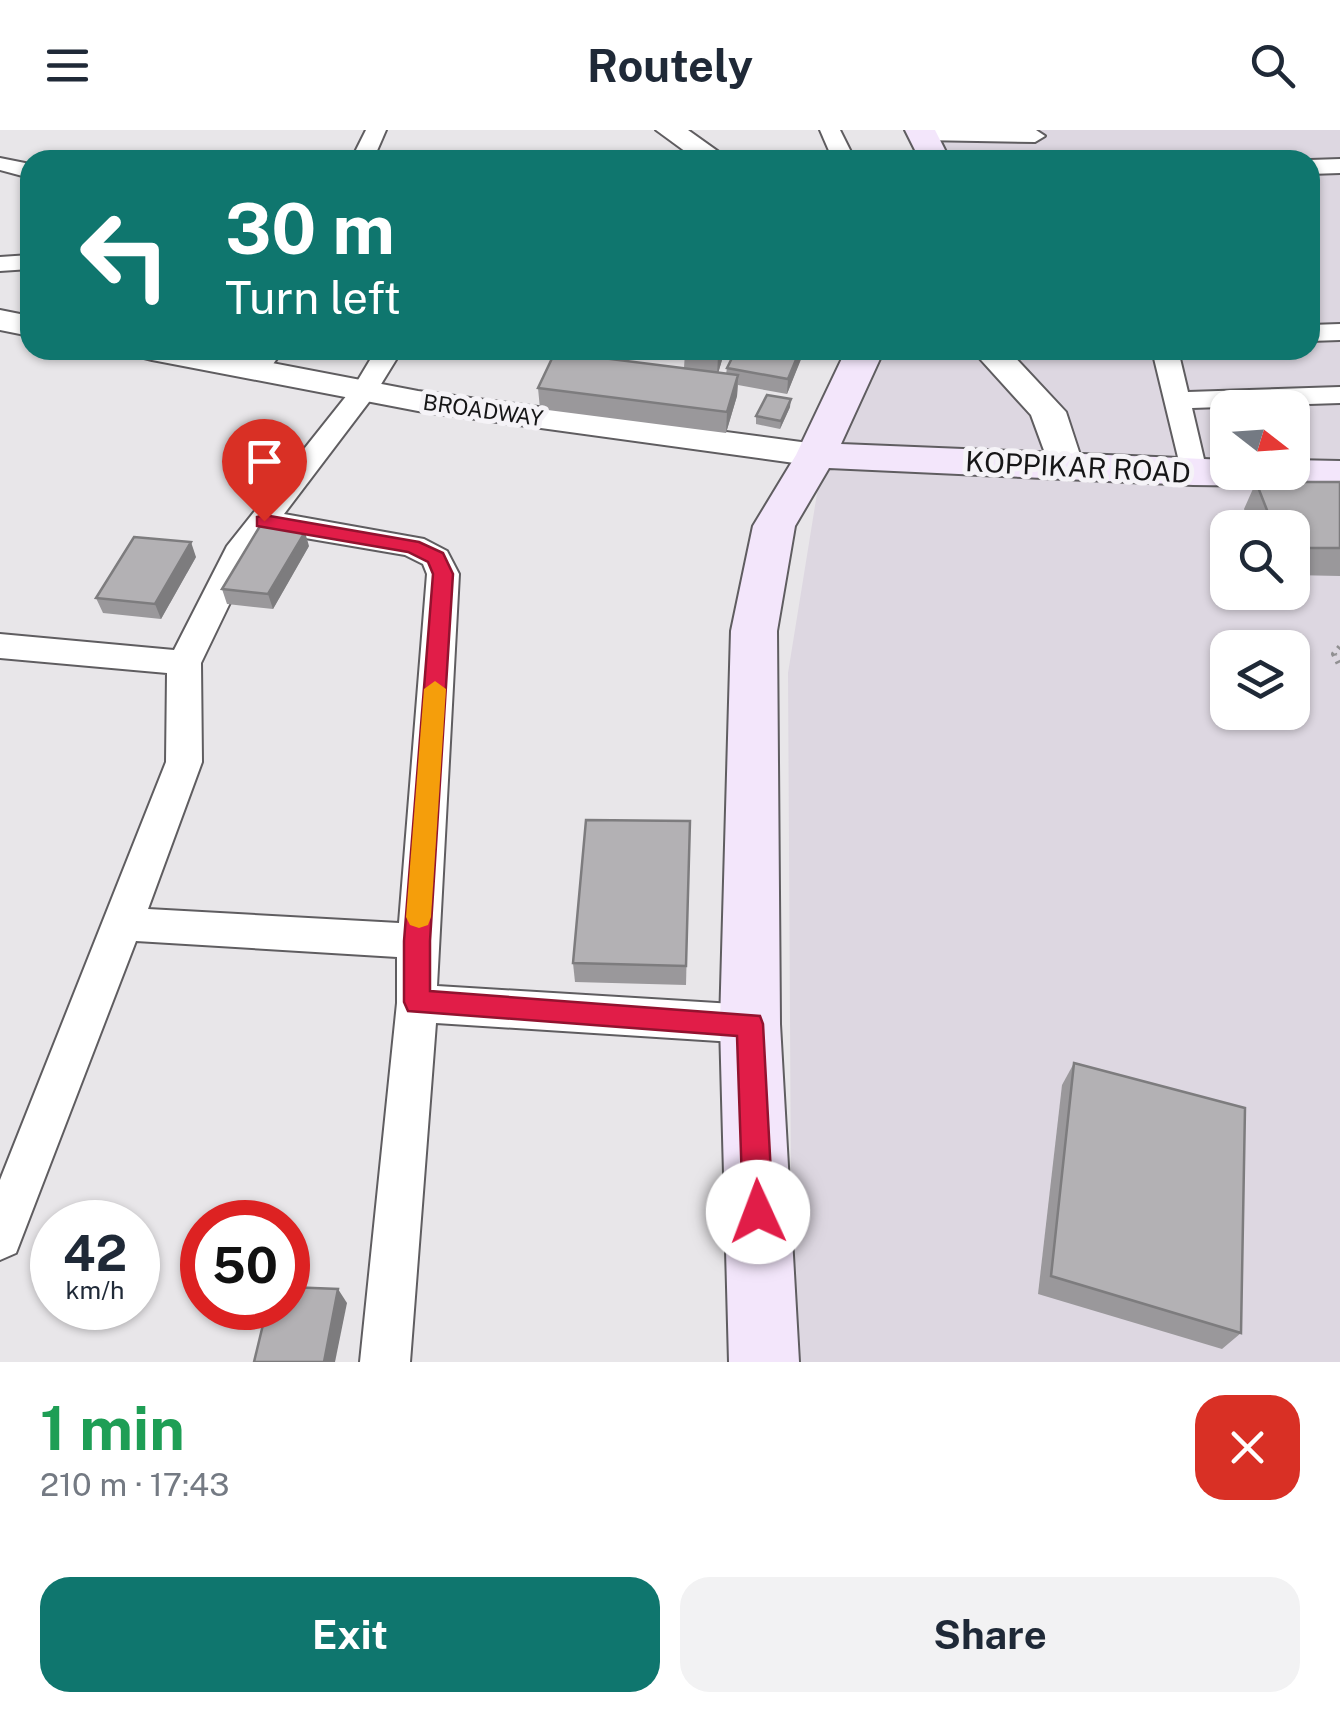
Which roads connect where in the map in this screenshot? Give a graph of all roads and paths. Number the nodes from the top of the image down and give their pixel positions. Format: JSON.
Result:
{"nodes":[{"id":1,"x":668,"y":130,"type":"edge"},
{"id":2,"x":1035,"y":136,"type":"dead end"},
{"id":3,"x":926,"y":141,"type":"edge"},
{"id":4,"x":700,"y":150,"type":"edge"},
{"id":5,"x":268,"y":360,"type":"edge"},
{"id":6,"x":383,"y":360,"type":"edge"},
{"id":7,"x":860,"y":360,"type":"edge"},
{"id":8,"x":999,"y":360,"type":"edge"},
{"id":9,"x":1168,"y":360,"type":"edge"},
{"id":10,"x":366,"y":388,"type":"junction"},
{"id":11,"x":1340,"y":394,"type":"edge"},
{"id":12,"x":1178,"y":400,"type":"junction"},
{"id":13,"x":816,"y":455,"type":"junction"},
{"id":14,"x":1066,"y":466,"type":"junction"},
{"id":15,"x":1194,"y":472,"type":"junction"},
{"id":16,"x":1340,"y":474,"type":"edge"},
{"id":17,"x":264,"y":521,"type":"junction"},
{"id":18,"x":0,"y":646,"type":"edge"},
{"id":19,"x":1340,"y":647,"type":"edge"},
{"id":20,"x":184,"y":662,"type":"junction"},
{"id":21,"x":1340,"y":666,"type":"edge"},
{"id":22,"x":125,"y":924,"type":"junction"},
{"id":23,"x":417,"y":941,"type":"junction"},
{"id":24,"x":417,"y":1002,"type":"junction"},
{"id":25,"x":750,"y":1024,"type":"junction"},
{"id":26,"x":0,"y":1237,"type":"edge"},
{"id":27,"x":385,"y":1362,"type":"edge"},
{"id":28,"x":764,"y":1362,"type":"edge"}],
"edges":[{"from":1,"to":4,"type":"street"},
{"from":2,"to":3,"type":"street"},
{"from":5,"to":10,"type":"street","name":"BROADWAY"},
{"from":6,"to":10,"type":"street"},
{"from":7,"to":13,"type":"main road"},
{"from":8,"to":14,"type":"street"},
{"from":9,"to":12,"type":"street"},
{"from":10,"to":13,"type":"street","name":"BROADWAY"},
{"from":10,"to":17,"type":"street"},
{"from":11,"to":12,"type":"street"},
{"from":12,"to":15,"type":"street"},
{"from":13,"to":14,"type":"main road","name":"KOPPIKAR ROAD"},
{"from":13,"to":25,"type":"main road"},
{"from":14,"to":15,"type":"main road","name":"KOPPIKAR ROAD"},
{"from":15,"to":16,"type":"main road","name":"KOPPIKAR ROAD"},
{"from":17,"to":20,"type":"street"},
{"from":17,"to":23,"type":"street"},
{"from":18,"to":20,"type":"street"},
{"from":19,"to":21,"type":"path"},
{"from":20,"to":22,"type":"street"},
{"from":22,"to":23,"type":"street"},
{"from":22,"to":26,"type":"street"},
{"from":23,"to":24,"type":"street"},
{"from":24,"to":25,"type":"street"},
{"from":24,"to":27,"type":"street"},
{"from":25,"to":28,"type":"main road"}]}
